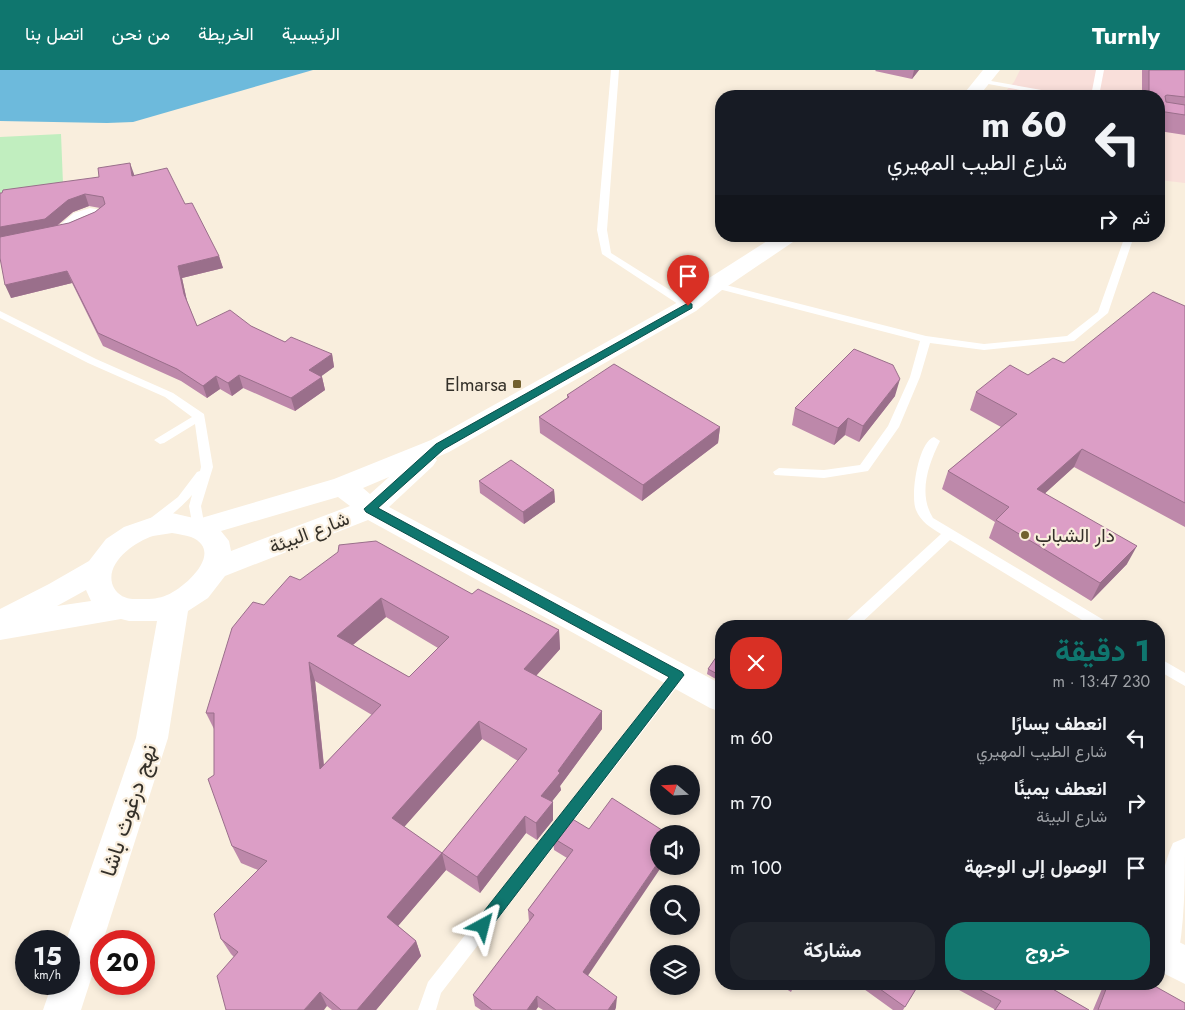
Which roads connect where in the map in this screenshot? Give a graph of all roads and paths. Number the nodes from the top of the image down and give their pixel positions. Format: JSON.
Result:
{"nodes":[{"id":1,"x":615,"y":70,"type":"edge"},
{"id":2,"x":1100,"y":70,"type":"edge"},
{"id":3,"x":988,"y":76,"type":"edge"},
{"id":4,"x":975,"y":90,"type":"edge"},
{"id":5,"x":1041,"y":90,"type":"edge"},
{"id":6,"x":1096,"y":90,"type":"edge"},
{"id":7,"x":92,"y":222,"type":"edge"},
{"id":8,"x":79,"y":228,"type":"edge"},
{"id":9,"x":56,"y":233,"type":"junction"},
{"id":10,"x":44,"y":236,"type":"edge"},
{"id":11,"x":780,"y":242,"type":"edge"},
{"id":12,"x":1128,"y":242,"type":"edge"},
{"id":13,"x":714,"y":285,"type":"junction"},
{"id":14,"x":688,"y":306,"type":"junction"},
{"id":15,"x":0,"y":314,"type":"edge"},
{"id":16,"x":926,"y":339,"type":"junction"},
{"id":17,"x":200,"y":418,"type":"junction"},
{"id":18,"x":160,"y":440,"type":"dead end"},
{"id":19,"x":934,"y":441,"type":"dead end"},
{"id":20,"x":440,"y":446,"type":"junction"},
{"id":21,"x":207,"y":467,"type":"junction"},
{"id":22,"x":779,"y":472,"type":"dead end"},
{"id":23,"x":343,"y":486,"type":"junction"},
{"id":24,"x":370,"y":509,"type":"junction"},
{"id":25,"x":199,"y":528,"type":"junction"},
{"id":26,"x":142,"y":530,"type":"junction"},
{"id":27,"x":948,"y":534,"type":"junction"},
{"id":28,"x":99,"y":568,"type":"junction"},
{"id":29,"x":216,"y":568,"type":"junction"},
{"id":30,"x":174,"y":605,"type":"junction"},
{"id":31,"x":121,"y":608,"type":"junction"},
{"id":32,"x":856,"y":620,"type":"edge"},
{"id":33,"x":1092,"y":620,"type":"edge"},
{"id":34,"x":0,"y":622,"type":"edge"},
{"id":35,"x":0,"y":628,"type":"edge"},
{"id":36,"x":1165,"y":668,"type":"edge"},
{"id":37,"x":678,"y":675,"type":"junction"},
{"id":38,"x":1185,"y":680,"type":"edge"},
{"id":39,"x":715,"y":696,"type":"edge"},
{"id":40,"x":1185,"y":854,"type":"edge"},
{"id":41,"x":1169,"y":957,"type":"edge"},
{"id":42,"x":62,"y":1010,"type":"edge"},
{"id":43,"x":427,"y":1010,"type":"edge"}],
"edges":[{"from":1,"to":14,"type":"lane"},
{"from":2,"to":6,"type":"lane"},
{"from":3,"to":4,"type":"main road"},
{"from":3,"to":5,"type":"lane"},
{"from":7,"to":9,"type":"lane"},
{"from":8,"to":9,"type":"lane"},
{"from":9,"to":10,"type":"lane"},
{"from":11,"to":13,"type":"main road","name":"شارع البيئة"},
{"from":12,"to":16,"type":"lane"},
{"from":13,"to":14,"type":"main road","name":"شارع البيئة"},
{"from":13,"to":16,"type":"lane"},
{"from":14,"to":20,"type":"main road","name":"شارع البيئة"},
{"from":15,"to":17,"type":"lane"},
{"from":16,"to":22,"type":"lane"},
{"from":17,"to":18,"type":"lane"},
{"from":17,"to":21,"type":"lane"},
{"from":19,"to":27,"type":"lane"},
{"from":20,"to":23,"type":"main road","name":"شارع البيئة"},
{"from":20,"to":24,"type":"main road","name":"شارع البيئة"},
{"from":21,"to":25,"type":"lane"},
{"from":21,"to":26,"type":"lane"},
{"from":23,"to":24,"type":"main road"},
{"from":23,"to":25,"type":"main road","name":"شارع البيئة"},
{"from":24,"to":29,"type":"main road","name":"شارع البيئة"},
{"from":24,"to":37,"type":"main road"},
{"from":25,"to":26,"type":"main road"},
{"from":25,"to":29,"type":"main road"},
{"from":26,"to":28,"type":"main road"},
{"from":27,"to":32,"type":"lane"},
{"from":27,"to":33,"type":"lane"},
{"from":28,"to":31,"type":"main road"},
{"from":28,"to":34,"type":"main road"},
{"from":29,"to":30,"type":"main road"},
{"from":30,"to":31,"type":"main road"},
{"from":30,"to":42,"type":"main road","name":"نهج درغوث باشا"},
{"from":31,"to":35,"type":"main road"},
{"from":36,"to":38,"type":"lane"},
{"from":37,"to":39,"type":"main road"},
{"from":37,"to":43,"type":"lane"},
{"from":40,"to":41,"type":"street"}]}
